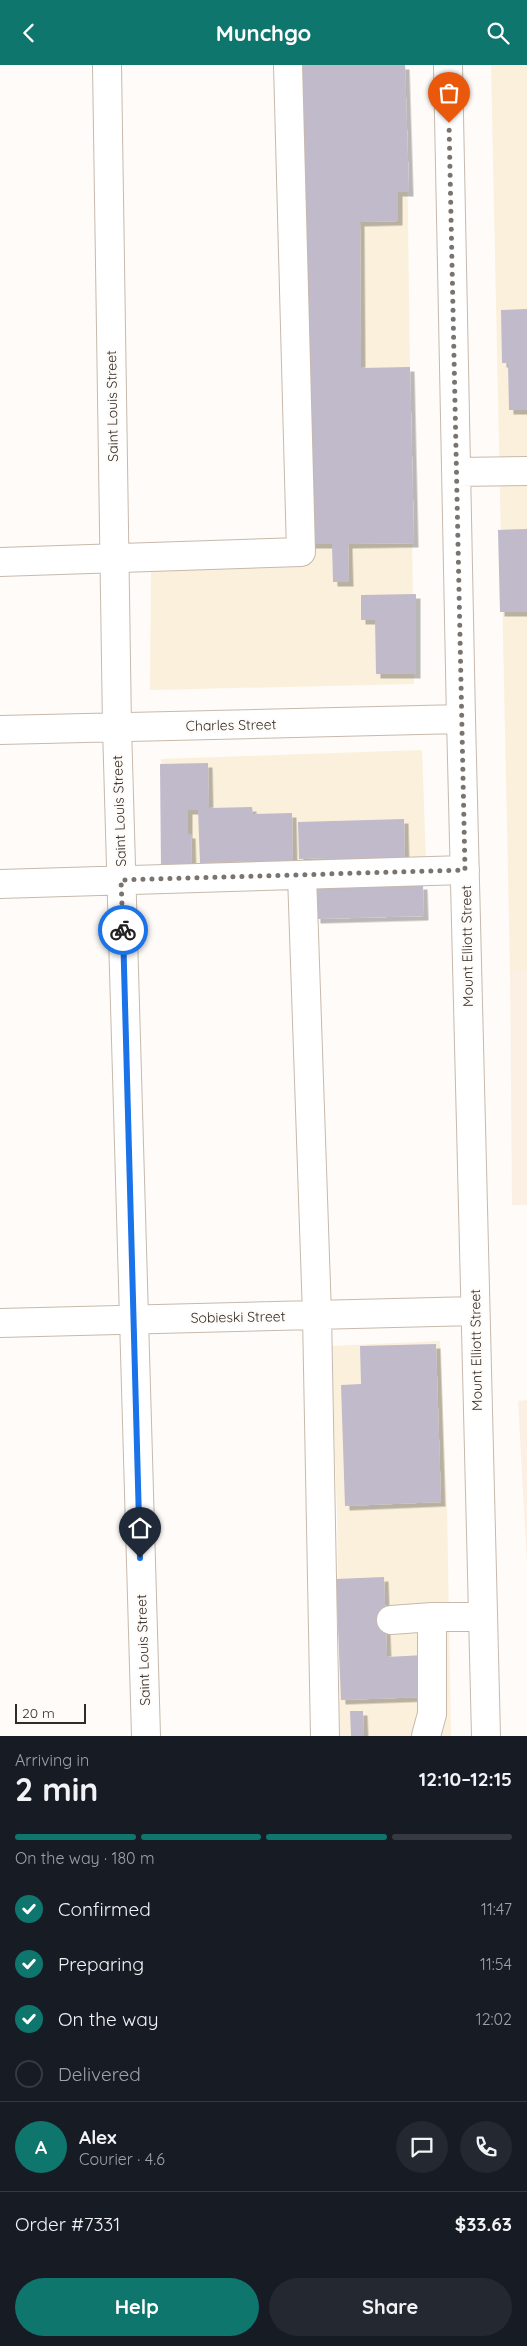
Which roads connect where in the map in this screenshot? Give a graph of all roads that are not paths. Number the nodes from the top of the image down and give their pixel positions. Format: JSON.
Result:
{"nodes":[{"id":1,"x":106,"y":65,"type":"edge"},
{"id":2,"x":288,"y":65,"type":"edge"},
{"id":3,"x":448,"y":65,"type":"edge"},
{"id":4,"x":527,"y":471,"type":"edge"},
{"id":5,"x":456,"y":473,"type":"junction"},
{"id":6,"x":114,"y":559,"type":"junction"},
{"id":7,"x":0,"y":562,"type":"edge"},
{"id":8,"x":461,"y":719,"type":"junction"},
{"id":9,"x":117,"y":727,"type":"junction"},
{"id":10,"x":0,"y":730,"type":"edge"},
{"id":11,"x":465,"y":870,"type":"junction"},
{"id":12,"x":302,"y":875,"type":"junction"},
{"id":13,"x":121,"y":880,"type":"junction"},
{"id":14,"x":0,"y":884,"type":"edge"},
{"id":15,"x":475,"y":1311,"type":"junction"},
{"id":16,"x":317,"y":1315,"type":"junction"},
{"id":17,"x":134,"y":1320,"type":"junction"},
{"id":18,"x":0,"y":1323,"type":"edge"},
{"id":19,"x":432,"y":1617,"type":"junction"},
{"id":20,"x":483,"y":1617,"type":"junction"},
{"id":21,"x":391,"y":1620,"type":"dead end"},
{"id":22,"x":146,"y":1736,"type":"edge"},
{"id":23,"x":325,"y":1736,"type":"edge"},
{"id":24,"x":426,"y":1736,"type":"edge"},
{"id":25,"x":486,"y":1736,"type":"edge"}],
"edges":[{"from":1,"to":6,"type":"street","name":"Saint Louis Street"},
{"from":2,"to":6,"type":"street"},
{"from":3,"to":5,"type":"street","name":"Mount Elliott Street"},
{"from":4,"to":5,"type":"street"},
{"from":5,"to":8,"type":"street","name":"Mount Elliott Street"},
{"from":6,"to":7,"type":"street"},
{"from":6,"to":9,"type":"street","name":"Saint Louis Street"},
{"from":8,"to":9,"type":"street","name":"Charles Street"},
{"from":8,"to":11,"type":"street","name":"Mount Elliott Street"},
{"from":9,"to":10,"type":"street","name":"Charles Street"},
{"from":9,"to":13,"type":"street","name":"Saint Louis Street"},
{"from":11,"to":12,"type":"street"},
{"from":11,"to":15,"type":"street","name":"Mount Elliott Street"},
{"from":12,"to":13,"type":"street"},
{"from":12,"to":16,"type":"street"},
{"from":13,"to":14,"type":"street"},
{"from":13,"to":17,"type":"street","name":"Saint Louis Street"},
{"from":15,"to":16,"type":"street","name":"Sobieski Street"},
{"from":15,"to":20,"type":"street","name":"Mount Elliott Street"},
{"from":16,"to":17,"type":"street","name":"Sobieski Street"},
{"from":16,"to":23,"type":"street"},
{"from":17,"to":18,"type":"street","name":"Sobieski Street"},
{"from":17,"to":22,"type":"street","name":"Saint Louis Street"},
{"from":19,"to":20,"type":"street"},
{"from":19,"to":21,"type":"street"},
{"from":19,"to":24,"type":"street"},
{"from":20,"to":25,"type":"street","name":"Mount Elliott Street"}]}
